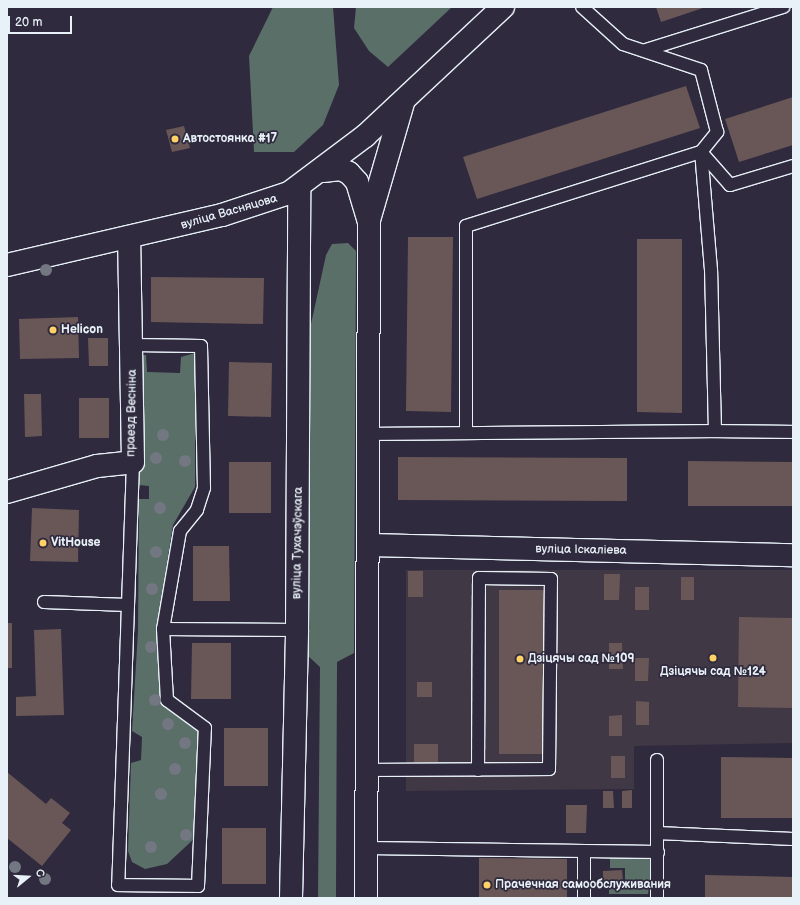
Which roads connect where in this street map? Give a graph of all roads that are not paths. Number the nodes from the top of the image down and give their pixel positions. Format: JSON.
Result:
{"nodes":[{"id":1,"x":504,"y":7,"type":"edge"},
{"id":2,"x":582,"y":7,"type":"edge"},
{"id":3,"x":783,"y":7,"type":"edge"},
{"id":4,"x":646,"y":50,"type":"junction"},
{"id":5,"x":403,"y":103,"type":"junction"},
{"id":6,"x":702,"y":152,"type":"junction"},
{"id":7,"x":793,"y":166,"type":"edge"},
{"id":8,"x":323,"y":171,"type":"junction"},
{"id":9,"x":299,"y":188,"type":"junction"},
{"id":10,"x":368,"y":222,"type":"junction"},
{"id":11,"x":129,"y":237,"type":"junction"},
{"id":12,"x":7,"y":265,"type":"edge"},
{"id":13,"x":133,"y":345,"type":"junction"},
{"id":14,"x":715,"y":431,"type":"junction"},
{"id":15,"x":466,"y":432,"type":"junction"},
{"id":16,"x":793,"y":432,"type":"edge"},
{"id":17,"x":370,"y":434,"type":"junction"},
{"id":18,"x":133,"y":462,"type":"junction"},
{"id":19,"x":7,"y":492,"type":"edge"},
{"id":20,"x":369,"y":545,"type":"junction"},
{"id":21,"x":793,"y":555,"type":"edge"},
{"id":22,"x":44,"y":602,"type":"dead end"},
{"id":23,"x":128,"y":605,"type":"junction"},
{"id":24,"x":164,"y":628,"type":"junction"},
{"id":25,"x":297,"y":630,"type":"junction"},
{"id":26,"x":657,"y":760,"type":"dead end"},
{"id":27,"x":367,"y":770,"type":"junction"},
{"id":28,"x":478,"y":770,"type":"junction"},
{"id":29,"x":657,"y":833,"type":"junction"},
{"id":30,"x":793,"y":839,"type":"edge"},
{"id":31,"x":366,"y":848,"type":"junction"},
{"id":32,"x":584,"y":851,"type":"junction"},
{"id":33,"x":658,"y":852,"type":"junction"},
{"id":34,"x":291,"y":898,"type":"edge"},
{"id":35,"x":366,"y":898,"type":"edge"},
{"id":36,"x":584,"y":898,"type":"edge"},
{"id":37,"x":657,"y":898,"type":"edge"}],
"edges":[{"from":1,"to":5,"type":"street","name":"вуліца Васняцова"},
{"from":2,"to":4,"type":"lane"},
{"from":3,"to":4,"type":"lane"},
{"from":4,"to":6,"type":"lane"},
{"from":5,"to":8,"type":"street","name":"вуліца Васняцова"},
{"from":5,"to":10,"type":"street"},
{"from":6,"to":7,"type":"lane"},
{"from":6,"to":14,"type":"lane"},
{"from":6,"to":15,"type":"lane"},
{"from":8,"to":9,"type":"street","name":"вуліца Васняцова"},
{"from":8,"to":10,"type":"street"},
{"from":9,"to":11,"type":"street","name":"вуліца Васняцова"},
{"from":9,"to":25,"type":"street","name":"вуліца Тухачэўскага"},
{"from":10,"to":17,"type":"street"},
{"from":11,"to":12,"type":"street","name":"вуліца Васняцова"},
{"from":11,"to":13,"type":"street","name":"праезд Весніна"},
{"from":13,"to":18,"type":"street","name":"праезд Весніна"},
{"from":13,"to":24,"type":"lane"},
{"from":14,"to":15,"type":"lane"},
{"from":14,"to":16,"type":"lane"},
{"from":15,"to":17,"type":"lane"},
{"from":17,"to":20,"type":"street"},
{"from":18,"to":19,"type":"street","name":"праезд Весніна"},
{"from":18,"to":23,"type":"lane"},
{"from":20,"to":21,"type":"street","name":"вуліца Іскаліева"},
{"from":20,"to":27,"type":"street"},
{"from":22,"to":23,"type":"lane"},
{"from":23,"to":24,"type":"lane"},
{"from":24,"to":25,"type":"lane"},
{"from":25,"to":34,"type":"street","name":"вуліца Тухачэўскага"},
{"from":26,"to":29,"type":"lane"},
{"from":27,"to":28,"type":"lane"},
{"from":27,"to":31,"type":"street"},
{"from":28,"to":28,"type":"lane"},
{"from":29,"to":30,"type":"lane"},
{"from":29,"to":33,"type":"lane"},
{"from":31,"to":32,"type":"lane"},
{"from":31,"to":35,"type":"street"},
{"from":32,"to":33,"type":"lane"},
{"from":32,"to":36,"type":"lane"},
{"from":33,"to":37,"type":"lane"}]}
